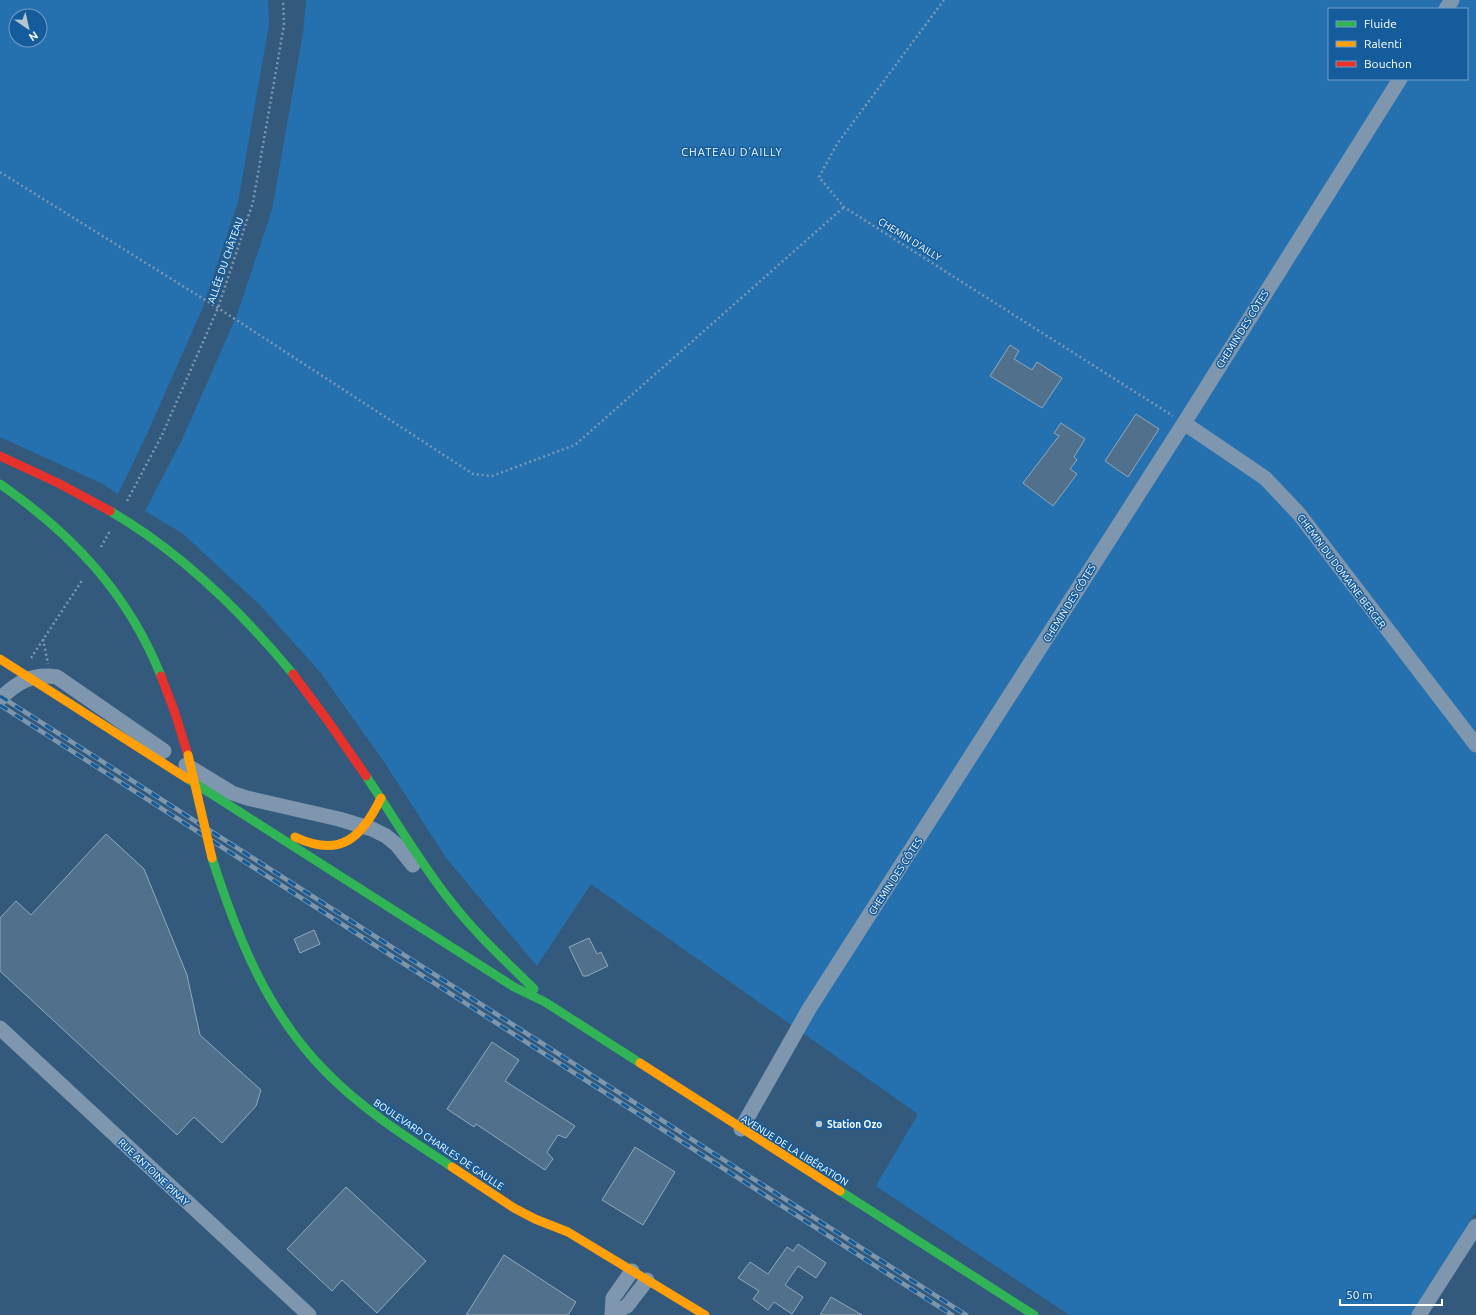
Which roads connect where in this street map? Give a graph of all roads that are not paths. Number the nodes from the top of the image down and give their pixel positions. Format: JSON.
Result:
{"nodes":[{"id":1,"x":1399,"y":80,"type":"edge"},
{"id":2,"x":1184,"y":423,"type":"junction"},
{"id":3,"x":0,"y":456,"type":"edge"},
{"id":4,"x":0,"y":484,"type":"edge"},
{"id":5,"x":0,"y":659,"type":"edge"},
{"id":6,"x":25,"y":676,"type":"junction"},
{"id":7,"x":0,"y":699,"type":"edge"},
{"id":8,"x":1476,"y":745,"type":"edge"},
{"id":9,"x":381,"y":798,"type":"junction"},
{"id":10,"x":253,"y":820,"type":"junction"},
{"id":11,"x":364,"y":826,"type":"junction"},
{"id":12,"x":452,"y":902,"type":"junction"},
{"id":13,"x":545,"y":1002,"type":"junction"},
{"id":14,"x":0,"y":1028,"type":"edge"},
{"id":15,"x":741,"y":1129,"type":"junction"},
{"id":16,"x":531,"y":1217,"type":"junction"},
{"id":17,"x":1476,"y":1226,"type":"edge"},
{"id":18,"x":547,"y":1233,"type":"dead end"},
{"id":19,"x":625,"y":1277,"type":"junction"},
{"id":20,"x":644,"y":1288,"type":"junction"},
{"id":21,"x":309,"y":1315,"type":"edge"},
{"id":22,"x":612,"y":1315,"type":"edge"},
{"id":23,"x":705,"y":1315,"type":"edge"},
{"id":24,"x":1034,"y":1315,"type":"edge"},
{"id":25,"x":1419,"y":1315,"type":"edge"}],
"edges":[{"from":1,"to":2,"type":"street","name":"CHEMIN DES CÔTES"},
{"from":2,"to":8,"type":"street","name":"CHEMIN DU DOMAINE BERGER"},
{"from":2,"to":15,"type":"street","name":"CHEMIN DES CÔTES"},
{"from":3,"to":9,"type":"street"},
{"from":4,"to":16,"type":"street","name":"BOULEVARD CHARLES DE GAULLE","bridge":true},
{"from":5,"to":6,"type":"street"},
{"from":6,"to":7,"type":"street"},
{"from":6,"to":10,"type":"street"},
{"from":6,"to":11,"type":"street"},
{"from":9,"to":11,"type":"street"},
{"from":9,"to":12,"type":"street"},
{"from":10,"to":11,"type":"street"},
{"from":10,"to":13,"type":"street"},
{"from":11,"to":12,"type":"street"},
{"from":12,"to":13,"type":"street"},
{"from":13,"to":15,"type":"street","name":"AVENUE DE LA LIBÉRATION"},
{"from":14,"to":21,"type":"street","name":"RUE ANTOINE PINAY"},
{"from":15,"to":24,"type":"street","name":"AVENUE DE LA LIBÉRATION"},
{"from":16,"to":18,"type":"street","name":"BOULEVARD CHARLES DE GAULLE"},
{"from":16,"to":19,"type":"street","name":"BOULEVARD CHARLES DE GAULLE"},
{"from":17,"to":25,"type":"street"},
{"from":19,"to":20,"type":"street","name":"BOULEVARD CHARLES DE GAULLE"},
{"from":19,"to":20,"type":"street","name":"BOULEVARD CHARLES DE GAULLE"},
{"from":19,"to":22,"type":"street"},
{"from":20,"to":22,"type":"street"},
{"from":20,"to":23,"type":"street","name":"BOULEVARD CHARLES DE GAULLE"}]}
